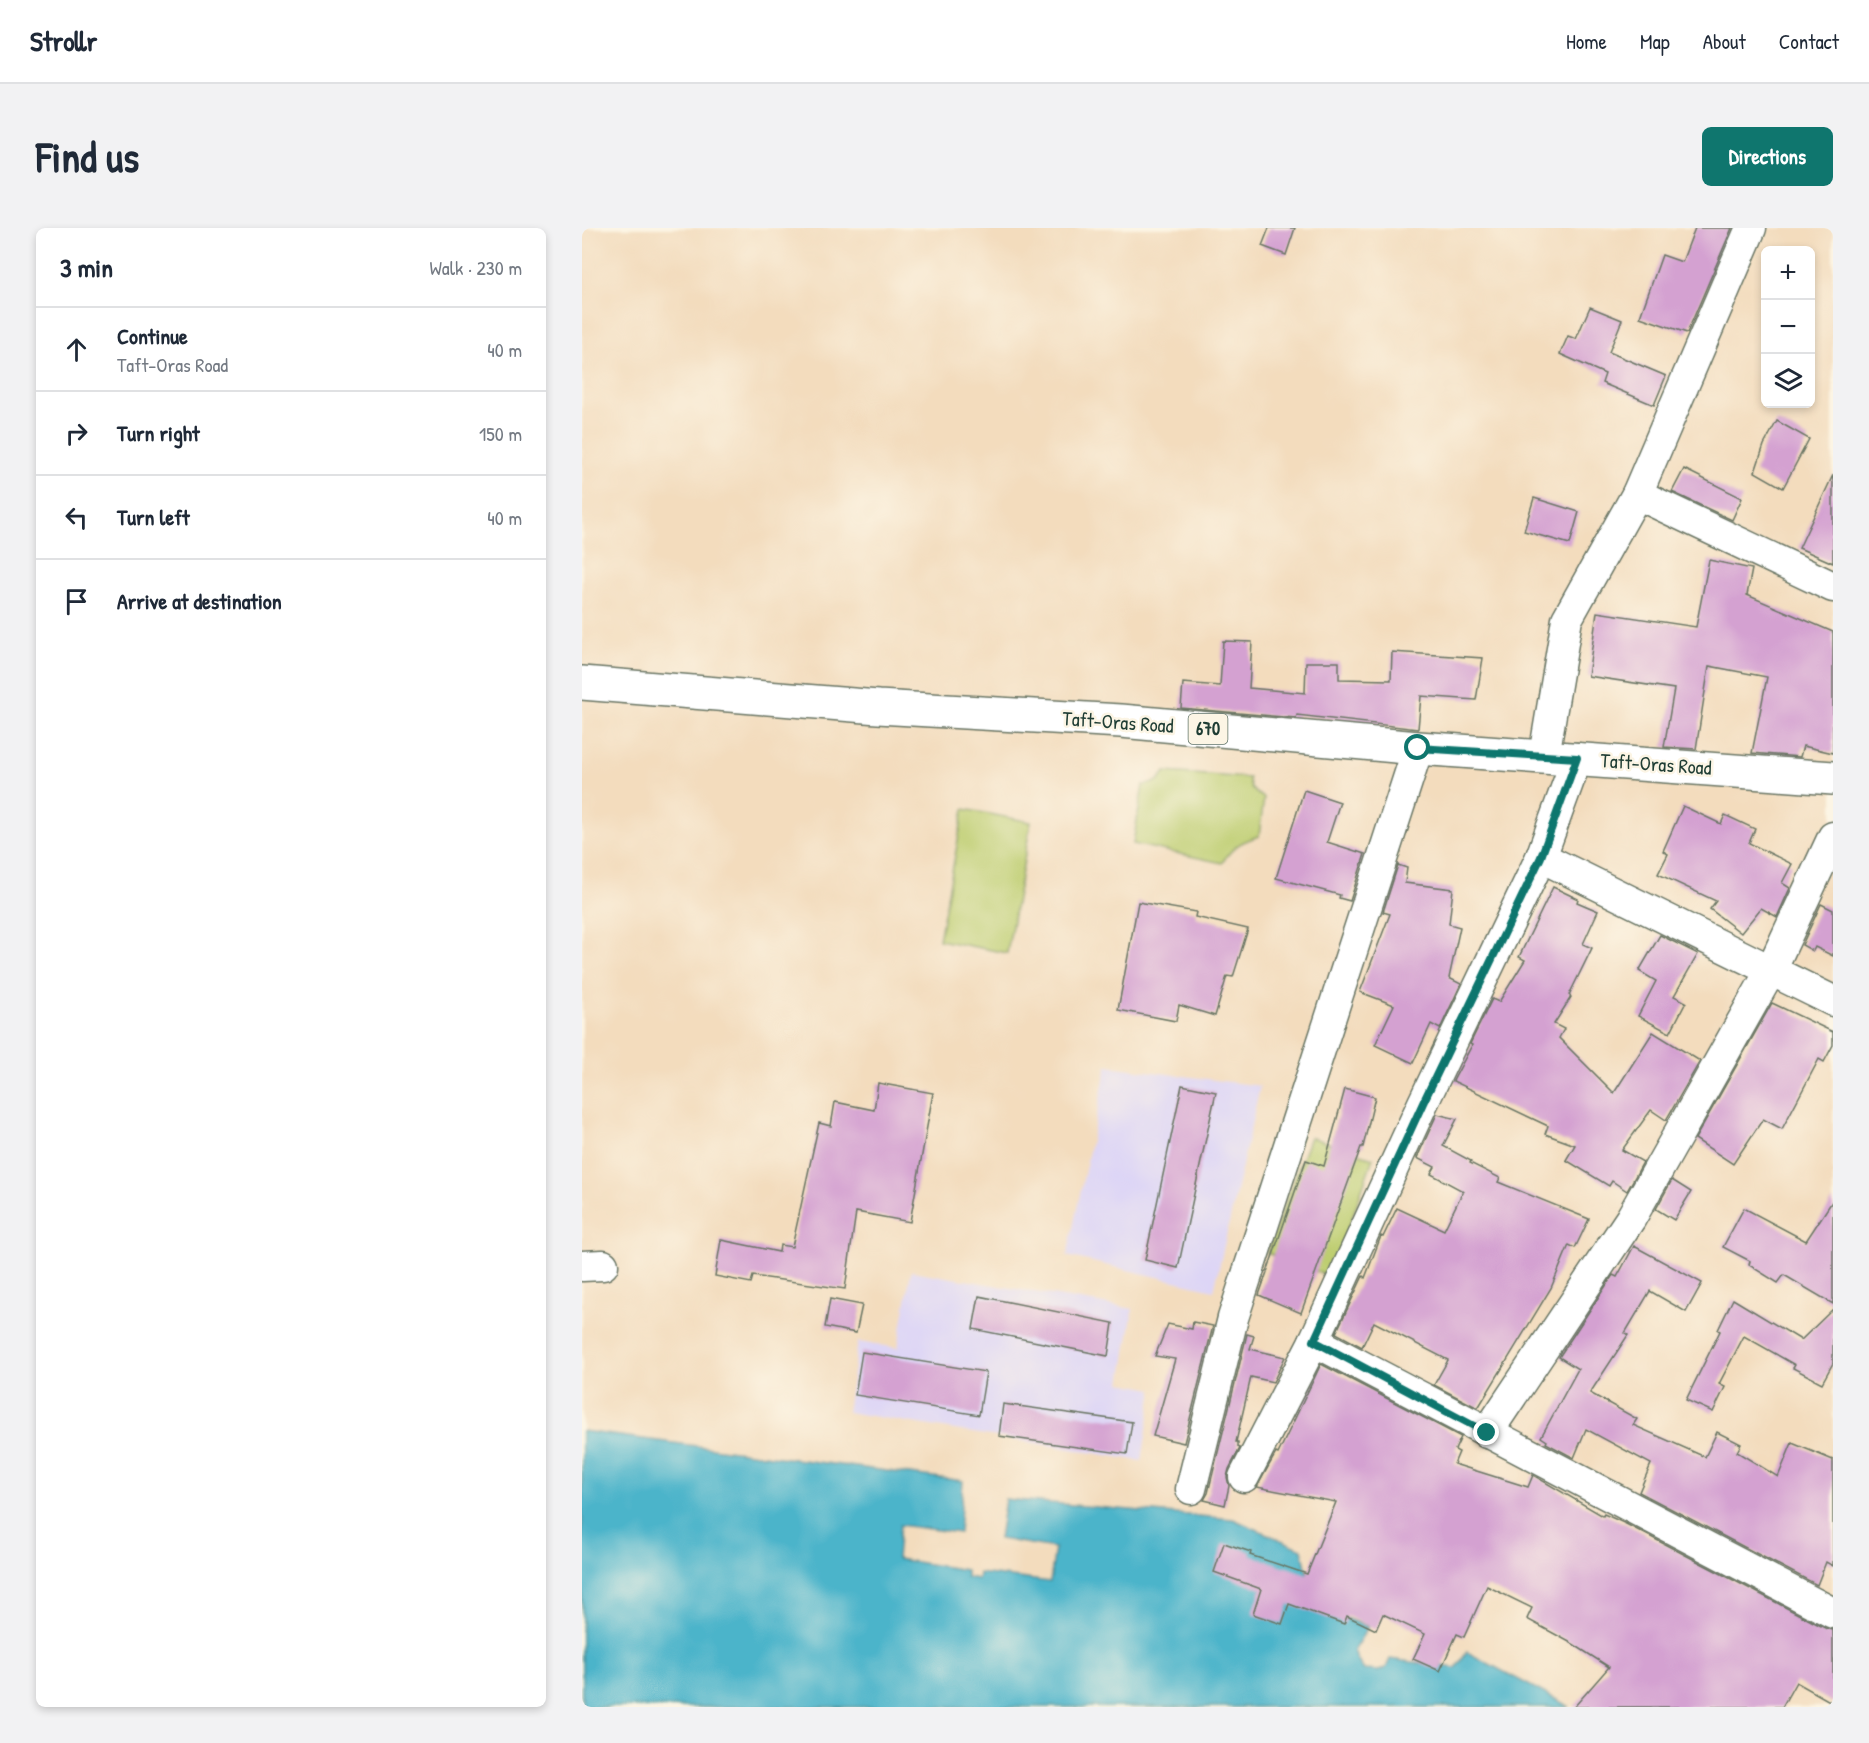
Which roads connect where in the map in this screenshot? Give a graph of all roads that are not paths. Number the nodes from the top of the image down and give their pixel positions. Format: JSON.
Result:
{"nodes":[{"id":1,"x":1751,"y":228,"type":"edge"},
{"id":2,"x":1637,"y":494,"type":"junction"},
{"id":3,"x":1833,"y":587,"type":"edge"},
{"id":4,"x":582,"y":683,"type":"edge"},
{"id":5,"x":1418,"y":748,"type":"junction"},
{"id":6,"x":1544,"y":756,"type":"junction"},
{"id":7,"x":1577,"y":758,"type":"junction"},
{"id":8,"x":1833,"y":778,"type":"edge"},
{"id":9,"x":1833,"y":837,"type":"edge"},
{"id":10,"x":1541,"y":857,"type":"junction"},
{"id":11,"x":1770,"y":972,"type":"junction"},
{"id":12,"x":1833,"y":1001,"type":"edge"},
{"id":13,"x":1314,"y":1341,"type":"junction"},
{"id":14,"x":1487,"y":1433,"type":"junction"},
{"id":15,"x":1244,"y":1478,"type":"dead end"},
{"id":16,"x":1191,"y":1489,"type":"dead end"},
{"id":17,"x":1833,"y":1613,"type":"edge"}],
"edges":[{"from":1,"to":2,"type":"street"},
{"from":2,"to":3,"type":"street"},
{"from":2,"to":6,"type":"street"},
{"from":4,"to":5,"type":"main road","name":"Taft-Oras Road","number":"670"},
{"from":5,"to":6,"type":"main road","name":"Taft-Oras Road","number":"670"},
{"from":5,"to":16,"type":"street"},
{"from":6,"to":7,"type":"main road","name":"Taft-Oras Road","number":"670"},
{"from":7,"to":8,"type":"main road","name":"Taft-Oras Road","number":"670"},
{"from":7,"to":10,"type":"street"},
{"from":9,"to":11,"type":"street"},
{"from":10,"to":11,"type":"street"},
{"from":10,"to":13,"type":"street"},
{"from":11,"to":12,"type":"street"},
{"from":11,"to":14,"type":"street"},
{"from":13,"to":14,"type":"street"},
{"from":13,"to":15,"type":"street"},
{"from":14,"to":17,"type":"street"}]}
